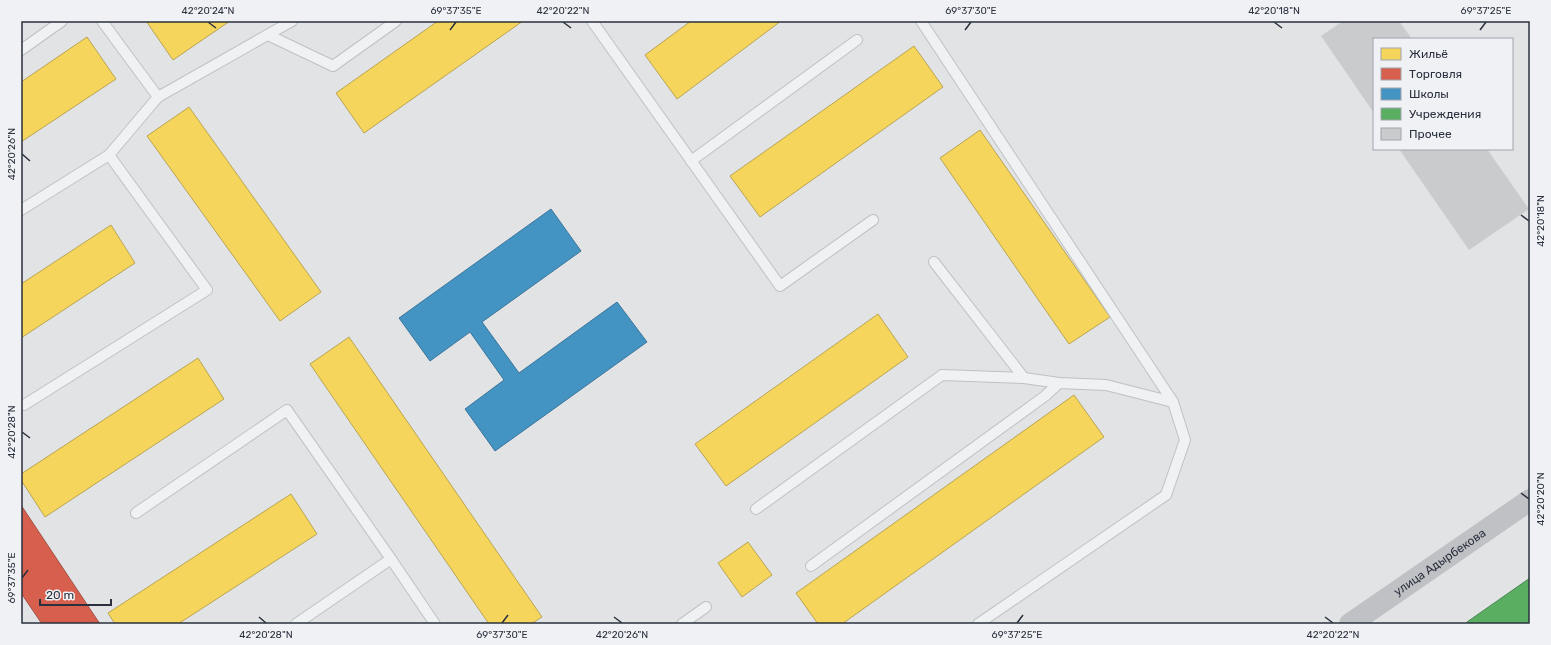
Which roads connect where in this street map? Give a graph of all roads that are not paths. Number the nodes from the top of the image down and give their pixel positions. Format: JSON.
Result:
{"nodes":[{"id":1,"x":62,"y":21,"type":"edge"},
{"id":2,"x":102,"y":21,"type":"edge"},
{"id":3,"x":292,"y":21,"type":"edge"},
{"id":4,"x":396,"y":21,"type":"edge"},
{"id":5,"x":921,"y":21,"type":"edge"},
{"id":6,"x":596,"y":22,"type":"edge"},
{"id":7,"x":268,"y":35,"type":"junction"},
{"id":8,"x":857,"y":40,"type":"dead end"},
{"id":9,"x":21,"y":50,"type":"edge"},
{"id":10,"x":158,"y":96,"type":"junction"},
{"id":11,"x":109,"y":155,"type":"junction"},
{"id":12,"x":691,"y":161,"type":"junction"},
{"id":13,"x":21,"y":210,"type":"edge"},
{"id":14,"x":873,"y":220,"type":"dead end"},
{"id":15,"x":934,"y":262,"type":"dead end"},
{"id":16,"x":1024,"y":378,"type":"junction"},
{"id":17,"x":1059,"y":383,"type":"junction"},
{"id":18,"x":1173,"y":402,"type":"junction"},
{"id":19,"x":24,"y":405,"type":"dead end"},
{"id":20,"x":1530,"y":500,"type":"edge"},
{"id":21,"x":756,"y":509,"type":"dead end"},
{"id":22,"x":136,"y":513,"type":"dead end"},
{"id":23,"x":391,"y":558,"type":"junction"},
{"id":24,"x":811,"y":566,"type":"dead end"},
{"id":25,"x":706,"y":607,"type":"dead end"},
{"id":26,"x":296,"y":624,"type":"edge"},
{"id":27,"x":435,"y":624,"type":"edge"},
{"id":28,"x":682,"y":624,"type":"edge"},
{"id":29,"x":978,"y":624,"type":"edge"},
{"id":30,"x":1350,"y":624,"type":"edge"}],
"edges":[{"from":1,"to":9,"type":"lane"},
{"from":2,"to":10,"type":"lane"},
{"from":3,"to":7,"type":"lane"},
{"from":4,"to":7,"type":"lane"},
{"from":5,"to":18,"type":"lane"},
{"from":6,"to":12,"type":"lane"},
{"from":7,"to":10,"type":"lane"},
{"from":8,"to":12,"type":"lane"},
{"from":10,"to":11,"type":"lane"},
{"from":11,"to":13,"type":"lane"},
{"from":11,"to":19,"type":"lane"},
{"from":12,"to":14,"type":"lane"},
{"from":15,"to":16,"type":"lane"},
{"from":16,"to":17,"type":"lane"},
{"from":16,"to":21,"type":"lane"},
{"from":17,"to":18,"type":"lane"},
{"from":17,"to":24,"type":"lane"},
{"from":18,"to":29,"type":"lane"},
{"from":20,"to":30,"type":"main road","name":"улица Адырбекова"},
{"from":22,"to":23,"type":"lane"},
{"from":23,"to":26,"type":"lane"},
{"from":23,"to":27,"type":"lane"},
{"from":25,"to":28,"type":"lane"}]}
